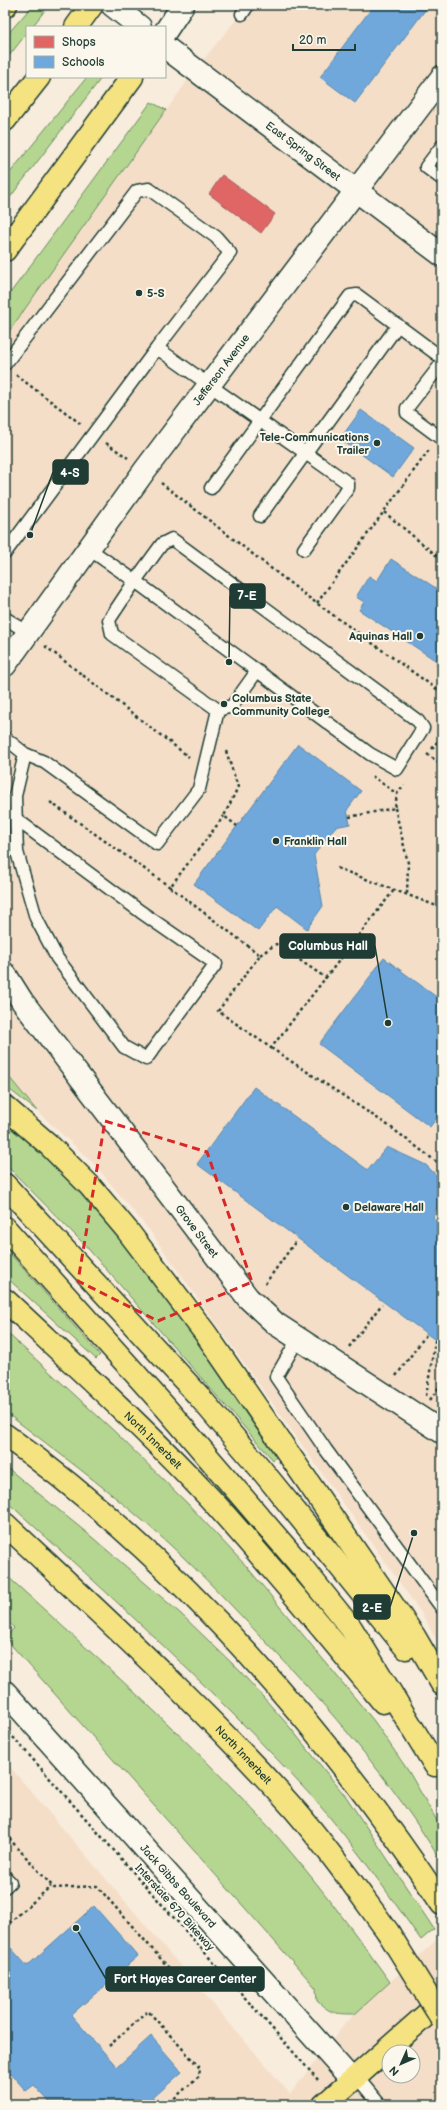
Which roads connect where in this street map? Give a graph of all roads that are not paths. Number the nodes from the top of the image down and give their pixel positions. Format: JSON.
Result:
{"nodes":[{"id":1,"x":92,"y":5,"type":"edge"},
{"id":2,"x":112,"y":5,"type":"edge"},
{"id":3,"x":183,"y":5,"type":"edge"},
{"id":4,"x":135,"y":23,"type":"edge"},
{"id":5,"x":77,"y":26,"type":"edge"},
{"id":6,"x":166,"y":30,"type":"edge"},
{"id":7,"x":166,"y":48,"type":"edge"},
{"id":8,"x":442,"y":77,"type":"edge"},
{"id":9,"x":38,"y":78,"type":"edge"},
{"id":10,"x":131,"y":78,"type":"edge"},
{"id":11,"x":5,"y":120,"type":"edge"},
{"id":12,"x":442,"y":146,"type":"edge"},
{"id":13,"x":442,"y":179,"type":"edge"},
{"id":14,"x":355,"y":191,"type":"junction"},
{"id":15,"x":5,"y":250,"type":"edge"},
{"id":16,"x":442,"y":255,"type":"edge"},
{"id":17,"x":398,"y":325,"type":"junction"},
{"id":18,"x":157,"y":348,"type":"junction"},
{"id":19,"x":442,"y":358,"type":"edge"},
{"id":20,"x":442,"y":363,"type":"edge"},
{"id":21,"x":5,"y":364,"type":"edge"},
{"id":22,"x":209,"y":386,"type":"junction"},
{"id":23,"x":260,"y":420,"type":"junction"},
{"id":24,"x":440,"y":438,"type":"edge"},
{"id":25,"x":306,"y":453,"type":"junction"},
{"id":26,"x":211,"y":488,"type":"dead end"},
{"id":27,"x":260,"y":516,"type":"dead end"},
{"id":28,"x":304,"y":549,"type":"dead end"},
{"id":29,"x":89,"y":550,"type":"junction"},
{"id":30,"x":5,"y":553,"type":"edge"},
{"id":31,"x":135,"y":581,"type":"junction"},
{"id":32,"x":5,"y":618,"type":"edge"},
{"id":33,"x":27,"y":632,"type":"junction"},
{"id":34,"x":5,"y":665,"type":"edge"},
{"id":35,"x":257,"y":671,"type":"junction"},
{"id":36,"x":218,"y":710,"type":"junction"},
{"id":37,"x":5,"y":738,"type":"edge"},
{"id":38,"x":25,"y":754,"type":"junction"},
{"id":39,"x":16,"y":819,"type":"junction"},
{"id":40,"x":5,"y":974,"type":"edge"},
{"id":41,"x":5,"y":1107,"type":"edge"},
{"id":42,"x":5,"y":1185,"type":"edge"},
{"id":43,"x":5,"y":1228,"type":"edge"},
{"id":44,"x":5,"y":1300,"type":"edge"},
{"id":45,"x":298,"y":1339,"type":"junction"},
{"id":46,"x":442,"y":1432,"type":"edge"},
{"id":47,"x":5,"y":1435,"type":"edge"},
{"id":48,"x":5,"y":1524,"type":"edge"},
{"id":49,"x":442,"y":1608,"type":"edge"},
{"id":50,"x":442,"y":1684,"type":"edge"},
{"id":51,"x":5,"y":1692,"type":"edge"},
{"id":52,"x":442,"y":1696,"type":"edge"},
{"id":53,"x":439,"y":1771,"type":"edge"},
{"id":54,"x":5,"y":1877,"type":"edge"},
{"id":55,"x":5,"y":1887,"type":"edge"},
{"id":56,"x":438,"y":1898,"type":"edge"},
{"id":57,"x":442,"y":2001,"type":"edge"},
{"id":58,"x":442,"y":2019,"type":"edge"},
{"id":59,"x":354,"y":2078,"type":"junction"},
{"id":60,"x":328,"y":2101,"type":"edge"},
{"id":61,"x":380,"y":2105,"type":"edge"}],
"edges":[{"from":1,"to":5,"type":"main road"},
{"from":2,"to":4,"type":"street"},
{"from":3,"to":6,"type":"street"},
{"from":7,"to":14,"type":"street","name":"East Spring Street"},
{"from":8,"to":14,"type":"street","name":"Jefferson Avenue"},
{"from":9,"to":11,"type":"main road"},
{"from":10,"to":15,"type":"main road"},
{"from":12,"to":13,"type":"lane"},
{"from":14,"to":16,"type":"street","name":"East Spring Street"},
{"from":14,"to":22,"type":"street","name":"Jefferson Avenue"},
{"from":17,"to":19,"type":"lane"},
{"from":17,"to":23,"type":"lane"},
{"from":17,"to":25,"type":"lane"},
{"from":18,"to":21,"type":"lane"},
{"from":18,"to":22,"type":"lane"},
{"from":18,"to":30,"type":"lane"},
{"from":20,"to":24,"type":"lane"},
{"from":22,"to":23,"type":"lane"},
{"from":22,"to":29,"type":"street","name":"Jefferson Avenue"},
{"from":23,"to":25,"type":"lane"},
{"from":23,"to":26,"type":"lane"},
{"from":25,"to":27,"type":"lane"},
{"from":25,"to":28,"type":"lane"},
{"from":29,"to":31,"type":"lane"},
{"from":29,"to":33,"type":"street","name":"Jefferson Avenue"},
{"from":31,"to":35,"type":"lane"},
{"from":31,"to":35,"type":"lane"},
{"from":31,"to":36,"type":"lane"},
{"from":32,"to":33,"type":"lane"},
{"from":33,"to":34,"type":"street","name":"Jefferson Avenue"},
{"from":35,"to":36,"type":"lane"},
{"from":36,"to":38,"type":"lane"},
{"from":37,"to":38,"type":"lane"},
{"from":38,"to":39,"type":"lane"},
{"from":39,"to":39,"type":"lane"},
{"from":40,"to":45,"type":"street","name":"Grove Street"},
{"from":41,"to":50,"type":"main road"},
{"from":42,"to":52,"type":"main road"},
{"from":43,"to":53,"type":"main road"},
{"from":44,"to":53,"type":"main road","name":"North Innerbelt"},
{"from":45,"to":46,"type":"street","name":"Grove Street"},
{"from":45,"to":49,"type":"lane"},
{"from":47,"to":56,"type":"main road"},
{"from":48,"to":58,"type":"main road","name":"North Innerbelt","bridge":true},
{"from":51,"to":59,"type":"street","name":"Jack Gibbs Boulevard"},
{"from":54,"to":55,"type":"lane"},
{"from":57,"to":59,"type":"main road"},
{"from":59,"to":60,"type":"main road"},
{"from":59,"to":61,"type":"lane"}]}
